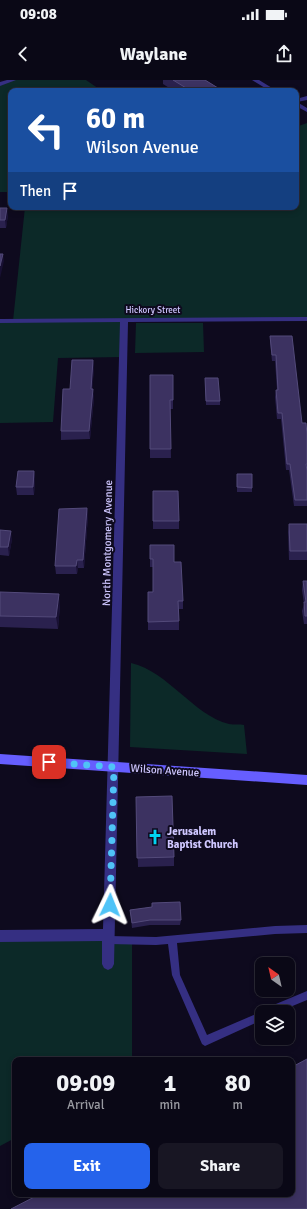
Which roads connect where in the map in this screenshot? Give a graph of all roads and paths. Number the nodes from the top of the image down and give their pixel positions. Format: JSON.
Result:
{"nodes":[{"id":1,"x":13,"y":80,"type":"edge"},
{"id":2,"x":255,"y":80,"type":"edge"},
{"id":3,"x":0,"y":84,"type":"edge"},
{"id":4,"x":269,"y":88,"type":"edge"},
{"id":5,"x":307,"y":319,"type":"edge"},
{"id":6,"x":124,"y":320,"type":"junction"},
{"id":7,"x":0,"y":321,"type":"edge"},
{"id":8,"x":0,"y":759,"type":"edge"},
{"id":9,"x":114,"y":767,"type":"junction"},
{"id":10,"x":307,"y":780,"type":"edge"},
{"id":11,"x":307,"y":929,"type":"edge"},
{"id":12,"x":0,"y":936,"type":"edge"},
{"id":13,"x":109,"y":938,"type":"junction"},
{"id":14,"x":172,"y":940,"type":"junction"},
{"id":15,"x":108,"y":964,"type":"dead end"},
{"id":16,"x":307,"y":995,"type":"edge"},
{"id":17,"x":284,"y":1005,"type":"edge"},
{"id":18,"x":255,"y":1017,"type":"edge"}],
"edges":[{"from":1,"to":3,"type":"street"},
{"from":2,"to":4,"type":"street"},
{"from":5,"to":6,"type":"street","name":"Hickory Street"},
{"from":6,"to":7,"type":"street","name":"Hickory Street"},
{"from":6,"to":9,"type":"street","name":"North Montgomery Avenue"},
{"from":8,"to":9,"type":"main road","name":"Wilson Avenue"},
{"from":9,"to":10,"type":"main road","name":"Wilson Avenue"},
{"from":9,"to":13,"type":"street","name":"North Montgomery Avenue"},
{"from":11,"to":14,"type":"lane"},
{"from":12,"to":13,"type":"street"},
{"from":13,"to":14,"type":"lane"},
{"from":13,"to":15,"type":"street","name":"North Montgomery Avenue"},
{"from":14,"to":18,"type":"lane"},
{"from":16,"to":17,"type":"lane"}]}
